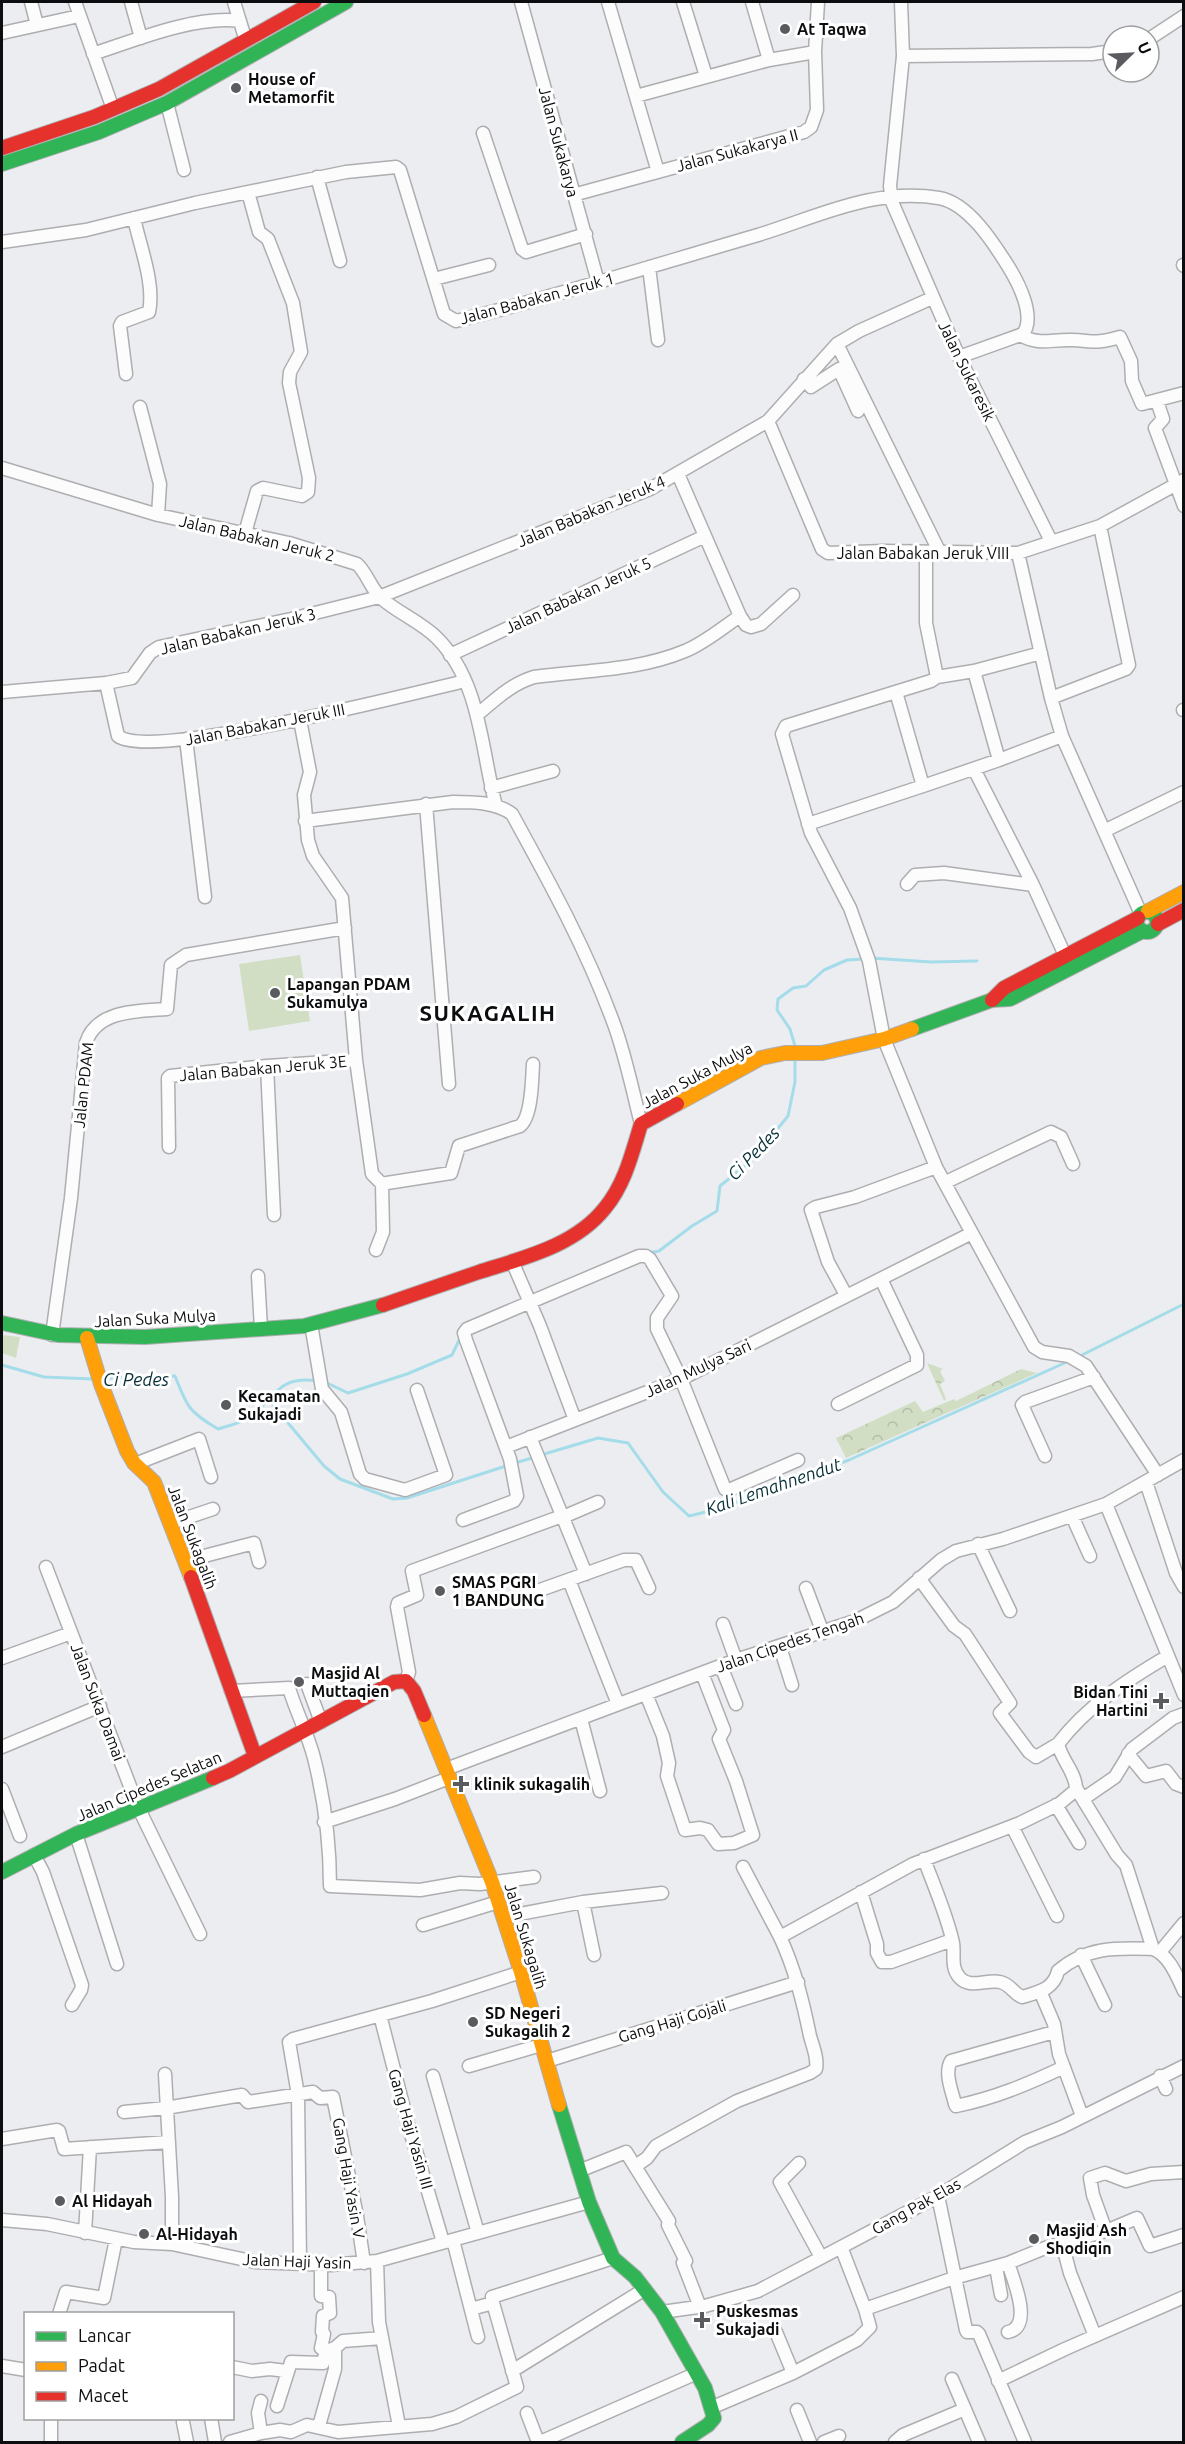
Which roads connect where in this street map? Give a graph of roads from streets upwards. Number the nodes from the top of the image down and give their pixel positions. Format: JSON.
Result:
{"nodes":[{"id":1,"x":31,"y":2,"type":"edge"},
{"id":2,"x":75,"y":2,"type":"edge"},
{"id":3,"x":131,"y":2,"type":"edge"},
{"id":4,"x":234,"y":2,"type":"edge"},
{"id":5,"x":314,"y":2,"type":"edge"},
{"id":6,"x":346,"y":2,"type":"edge"},
{"id":7,"x":521,"y":2,"type":"edge"},
{"id":8,"x":608,"y":2,"type":"edge"},
{"id":9,"x":683,"y":2,"type":"edge"},
{"id":10,"x":752,"y":2,"type":"edge"},
{"id":11,"x":818,"y":2,"type":"edge"},
{"id":12,"x":901,"y":2,"type":"edge"},
{"id":13,"x":79,"y":16,"type":"junction"},
{"id":14,"x":1184,"y":16,"type":"edge"},
{"id":15,"x":240,"y":21,"type":"junction"},
{"id":16,"x":37,"y":25,"type":"junction"},
{"id":17,"x":1161,"y":31,"type":"edge"},
{"id":18,"x":2,"y":33,"type":"edge"},
{"id":19,"x":141,"y":38,"type":"junction"},
{"id":20,"x":246,"y":41,"type":"junction"},
{"id":21,"x":815,"y":52,"type":"junction"},
{"id":22,"x":1101,"y":53,"type":"edge"},
{"id":23,"x":93,"y":54,"type":"junction"},
{"id":24,"x":903,"y":57,"type":"junction"},
{"id":25,"x":769,"y":60,"type":"junction"},
{"id":26,"x":706,"y":76,"type":"junction"},
{"id":27,"x":636,"y":96,"type":"junction"},
{"id":28,"x":167,"y":103,"type":"junction"},
{"id":29,"x":113,"y":109,"type":"junction"},
{"id":30,"x":483,"y":134,"type":"dead end"},
{"id":31,"x":2,"y":148,"type":"edge"},
{"id":32,"x":2,"y":164,"type":"edge"},
{"id":33,"x":184,"y":170,"type":"dead end"},
{"id":34,"x":658,"y":172,"type":"junction"},
{"id":35,"x":318,"y":177,"type":"junction"},
{"id":36,"x":248,"y":192,"type":"junction"},
{"id":37,"x":573,"y":195,"type":"junction"},
{"id":38,"x":891,"y":196,"type":"junction"},
{"id":39,"x":134,"y":218,"type":"junction"},
{"id":40,"x":586,"y":234,"type":"junction"},
{"id":41,"x":2,"y":242,"type":"edge"},
{"id":42,"x":339,"y":261,"type":"dead end"},
{"id":43,"x":489,"y":265,"type":"dead end"},
{"id":44,"x":649,"y":267,"type":"junction"},
{"id":45,"x":434,"y":279,"type":"junction"},
{"id":46,"x":598,"y":282,"type":"junction"},
{"id":47,"x":932,"y":298,"type":"junction"},
{"id":48,"x":1020,"y":335,"type":"junction"},
{"id":49,"x":658,"y":340,"type":"dead end"},
{"id":50,"x":837,"y":344,"type":"junction"},
{"id":51,"x":959,"y":357,"type":"junction"},
{"id":52,"x":126,"y":374,"type":"dead end"},
{"id":53,"x":804,"y":379,"type":"junction"},
{"id":54,"x":1184,"y":393,"type":"edge"},
{"id":55,"x":1157,"y":401,"type":"junction"},
{"id":56,"x":140,"y":407,"type":"dead end"},
{"id":57,"x":858,"y":411,"type":"dead end"},
{"id":58,"x":768,"y":421,"type":"junction"},
{"id":59,"x":2,"y":468,"type":"edge"},
{"id":60,"x":678,"y":474,"type":"junction"},
{"id":61,"x":1180,"y":482,"type":"edge"},
{"id":62,"x":1184,"y":506,"type":"edge"},
{"id":63,"x":158,"y":515,"type":"junction"},
{"id":64,"x":1100,"y":526,"type":"junction"},
{"id":65,"x":245,"y":533,"type":"junction"},
{"id":66,"x":705,"y":536,"type":"junction"},
{"id":67,"x":1051,"y":541,"type":"junction"},
{"id":68,"x":926,"y":552,"type":"junction"},
{"id":69,"x":940,"y":553,"type":"junction"},
{"id":70,"x":1018,"y":553,"type":"junction"},
{"id":71,"x":793,"y":595,"type":"dead end"},
{"id":72,"x":379,"y":597,"type":"junction"},
{"id":73,"x":740,"y":616,"type":"junction"},
{"id":74,"x":1041,"y":653,"type":"junction"},
{"id":75,"x":450,"y":655,"type":"junction"},
{"id":76,"x":974,"y":671,"type":"junction"},
{"id":77,"x":937,"y":677,"type":"junction"},
{"id":78,"x":465,"y":681,"type":"junction"},
{"id":79,"x":106,"y":683,"type":"junction"},
{"id":80,"x":2,"y":692,"type":"edge"},
{"id":81,"x":896,"y":692,"type":"junction"},
{"id":82,"x":1051,"y":698,"type":"junction"},
{"id":83,"x":478,"y":714,"type":"junction"},
{"id":84,"x":300,"y":720,"type":"junction"},
{"id":85,"x":1062,"y":736,"type":"junction"},
{"id":86,"x":186,"y":739,"type":"junction"},
{"id":87,"x":999,"y":760,"type":"junction"},
{"id":88,"x":974,"y":769,"type":"junction"},
{"id":89,"x":553,"y":771,"type":"dead end"},
{"id":90,"x":923,"y":786,"type":"junction"},
{"id":91,"x":491,"y":788,"type":"junction"},
{"id":92,"x":1184,"y":792,"type":"edge"},
{"id":93,"x":426,"y":804,"type":"junction"},
{"id":94,"x":496,"y":806,"type":"junction"},
{"id":95,"x":305,"y":821,"type":"junction"},
{"id":96,"x":808,"y":824,"type":"junction"},
{"id":97,"x":1104,"y":831,"type":"junction"},
{"id":98,"x":907,"y":884,"type":"dead end"},
{"id":99,"x":1033,"y":885,"type":"junction"},
{"id":100,"x":1184,"y":892,"type":"edge"},
{"id":101,"x":206,"y":897,"type":"dead end"},
{"id":102,"x":1184,"y":910,"type":"edge"},
{"id":103,"x":1142,"y":919,"type":"junction"},
{"id":104,"x":345,"y":928,"type":"junction"},
{"id":105,"x":1069,"y":962,"type":"junction"},
{"id":106,"x":884,"y":1039,"type":"junction"},
{"id":107,"x":356,"y":1060,"type":"junction"},
{"id":108,"x":533,"y":1064,"type":"dead end"},
{"id":109,"x":267,"y":1066,"type":"junction"},
{"id":110,"x":449,"y":1084,"type":"dead end"},
{"id":111,"x":641,"y":1124,"type":"junction"},
{"id":112,"x":169,"y":1147,"type":"dead end"},
{"id":113,"x":1073,"y":1164,"type":"dead end"},
{"id":114,"x":936,"y":1167,"type":"junction"},
{"id":115,"x":946,"y":1182,"type":"junction"},
{"id":116,"x":382,"y":1184,"type":"junction"},
{"id":117,"x":274,"y":1215,"type":"dead end"},
{"id":118,"x":972,"y":1233,"type":"junction"},
{"id":119,"x":376,"y":1250,"type":"dead end"},
{"id":120,"x":512,"y":1261,"type":"junction"},
{"id":121,"x":258,"y":1276,"type":"dead end"},
{"id":122,"x":881,"y":1279,"type":"junction"},
{"id":123,"x":846,"y":1296,"type":"junction"},
{"id":124,"x":531,"y":1304,"type":"junction"},
{"id":125,"x":2,"y":1323,"type":"edge"},
{"id":126,"x":311,"y":1324,"type":"junction"},
{"id":127,"x":261,"y":1329,"type":"junction"},
{"id":128,"x":52,"y":1335,"type":"junction"},
{"id":129,"x":87,"y":1338,"type":"junction"},
{"id":130,"x":1094,"y":1377,"type":"junction"},
{"id":131,"x":681,"y":1379,"type":"junction"},
{"id":132,"x":417,"y":1390,"type":"dead end"},
{"id":133,"x":838,"y":1404,"type":"dead end"},
{"id":134,"x":575,"y":1420,"type":"junction"},
{"id":135,"x":532,"y":1443,"type":"junction"},
{"id":136,"x":506,"y":1447,"type":"junction"},
{"id":137,"x":1046,"y":1456,"type":"dead end"},
{"id":138,"x":798,"y":1460,"type":"dead end"},
{"id":139,"x":1184,"y":1460,"type":"edge"},
{"id":140,"x":135,"y":1464,"type":"junction"},
{"id":141,"x":1158,"y":1475,"type":"junction"},
{"id":142,"x":211,"y":1477,"type":"dead end"},
{"id":143,"x":1146,"y":1482,"type":"junction"},
{"id":144,"x":598,"y":1502,"type":"dead end"},
{"id":145,"x":1106,"y":1504,"type":"junction"},
{"id":146,"x":213,"y":1509,"type":"dead end"},
{"id":147,"x":1072,"y":1516,"type":"junction"},
{"id":148,"x":562,"y":1517,"type":"junction"},
{"id":149,"x":463,"y":1520,"type":"dead end"},
{"id":150,"x":171,"y":1523,"type":"junction"},
{"id":151,"x":978,"y":1544,"type":"junction"},
{"id":152,"x":1089,"y":1556,"type":"dead end"},
{"id":153,"x":185,"y":1561,"type":"junction"},
{"id":154,"x":259,"y":1562,"type":"dead end"},
{"id":155,"x":46,"y":1567,"type":"dead end"},
{"id":156,"x":586,"y":1574,"type":"junction"},
{"id":157,"x":919,"y":1578,"type":"junction"},
{"id":158,"x":568,"y":1580,"type":"junction"},
{"id":159,"x":1184,"y":1587,"type":"edge"},
{"id":160,"x":649,"y":1588,"type":"dead end"},
{"id":161,"x":806,"y":1588,"type":"dead end"},
{"id":162,"x":526,"y":1595,"type":"dead end"},
{"id":163,"x":1010,"y":1611,"type":"dead end"},
{"id":164,"x":723,"y":1624,"type":"dead end"},
{"id":165,"x":71,"y":1633,"type":"junction"},
{"id":166,"x":823,"y":1633,"type":"junction"},
{"id":167,"x":780,"y":1647,"type":"junction"},
{"id":168,"x":1168,"y":1656,"type":"junction"},
{"id":169,"x":2,"y":1658,"type":"edge"},
{"id":170,"x":736,"y":1660,"type":"junction"},
{"id":171,"x":721,"y":1666,"type":"junction"},
{"id":172,"x":702,"y":1673,"type":"junction"},
{"id":173,"x":406,"y":1681,"type":"junction"},
{"id":174,"x":307,"y":1684,"type":"dead end"},
{"id":175,"x":792,"y":1685,"type":"dead end"},
{"id":176,"x":231,"y":1691,"type":"junction"},
{"id":177,"x":646,"y":1694,"type":"junction"},
{"id":178,"x":1184,"y":1695,"type":"edge"},
{"id":179,"x":618,"y":1704,"type":"junction"},
{"id":180,"x":736,"y":1704,"type":"dead end"},
{"id":181,"x":100,"y":1706,"type":"junction"},
{"id":182,"x":1184,"y":1714,"type":"edge"},
{"id":183,"x":581,"y":1719,"type":"junction"},
{"id":184,"x":321,"y":1722,"type":"junction"},
{"id":185,"x":304,"y":1731,"type":"junction"},
{"id":186,"x":1058,"y":1744,"type":"junction"},
{"id":187,"x":2,"y":1747,"type":"edge"},
{"id":188,"x":1128,"y":1754,"type":"junction"},
{"id":189,"x":255,"y":1756,"type":"junction"},
{"id":190,"x":447,"y":1774,"type":"junction"},
{"id":191,"x":1184,"y":1787,"type":"edge"},
{"id":192,"x":2,"y":1789,"type":"edge"},
{"id":193,"x":600,"y":1791,"type":"dead end"},
{"id":194,"x":1080,"y":1794,"type":"junction"},
{"id":195,"x":1056,"y":1805,"type":"junction"},
{"id":196,"x":138,"y":1807,"type":"junction"},
{"id":197,"x":324,"y":1821,"type":"junction"},
{"id":198,"x":1012,"y":1826,"type":"junction"},
{"id":199,"x":76,"y":1834,"type":"junction"},
{"id":200,"x":20,"y":1836,"type":"dead end"},
{"id":201,"x":1079,"y":1843,"type":"dead end"},
{"id":202,"x":34,"y":1855,"type":"junction"},
{"id":203,"x":924,"y":1859,"type":"junction"},
{"id":204,"x":743,"y":1867,"type":"dead end"},
{"id":205,"x":2,"y":1872,"type":"edge"},
{"id":206,"x":534,"y":1877,"type":"dead end"},
{"id":207,"x":492,"y":1882,"type":"junction"},
{"id":208,"x":861,"y":1892,"type":"junction"},
{"id":209,"x":662,"y":1893,"type":"dead end"},
{"id":210,"x":498,"y":1902,"type":"junction"},
{"id":211,"x":583,"y":1902,"type":"junction"},
{"id":212,"x":1057,"y":1916,"type":"dead end"},
{"id":213,"x":504,"y":1917,"type":"junction"},
{"id":214,"x":1184,"y":1923,"type":"edge"},
{"id":215,"x":423,"y":1924,"type":"dead end"},
{"id":216,"x":200,"y":1934,"type":"dead end"},
{"id":217,"x":780,"y":1937,"type":"junction"},
{"id":218,"x":952,"y":1941,"type":"junction"},
{"id":219,"x":1156,"y":1950,"type":"junction"},
{"id":220,"x":594,"y":1955,"type":"dead end"},
{"id":221,"x":1081,"y":1955,"type":"junction"},
{"id":222,"x":117,"y":1964,"type":"dead end"},
{"id":223,"x":521,"y":1972,"type":"junction"},
{"id":224,"x":798,"y":1982,"type":"junction"},
{"id":225,"x":1040,"y":1991,"type":"junction"},
{"id":226,"x":1184,"y":1991,"type":"edge"},
{"id":227,"x":72,"y":2005,"type":"dead end"},
{"id":228,"x":1105,"y":2005,"type":"dead end"},
{"id":229,"x":380,"y":2014,"type":"junction"},
{"id":230,"x":1054,"y":2032,"type":"junction"},
{"id":231,"x":541,"y":2045,"type":"junction"},
{"id":232,"x":547,"y":2061,"type":"junction"},
{"id":233,"x":469,"y":2066,"type":"dead end"},
{"id":234,"x":1184,"y":2066,"type":"edge"},
{"id":235,"x":1064,"y":2067,"type":"junction"},
{"id":236,"x":165,"y":2074,"type":"dead end"},
{"id":237,"x":433,"y":2076,"type":"dead end"},
{"id":238,"x":1160,"y":2076,"type":"junction"},
{"id":239,"x":1166,"y":2089,"type":"dead end"},
{"id":240,"x":298,"y":2095,"type":"junction"},
{"id":241,"x":166,"y":2108,"type":"junction"},
{"id":242,"x":124,"y":2112,"type":"dead end"},
{"id":243,"x":1082,"y":2116,"type":"junction"},
{"id":244,"x":2,"y":2139,"type":"edge"},
{"id":245,"x":169,"y":2142,"type":"junction"},
{"id":246,"x":90,"y":2147,"type":"junction"},
{"id":247,"x":799,"y":2163,"type":"dead end"},
{"id":248,"x":637,"y":2165,"type":"junction"},
{"id":249,"x":579,"y":2171,"type":"junction"},
{"id":250,"x":1184,"y":2172,"type":"edge"},
{"id":251,"x":938,"y":2196,"type":"junction"},
{"id":252,"x":589,"y":2202,"type":"junction"},
{"id":253,"x":2,"y":2220,"type":"edge"},
{"id":254,"x":1106,"y":2231,"type":"junction"},
{"id":255,"x":85,"y":2233,"type":"junction"},
{"id":256,"x":478,"y":2233,"type":"junction"},
{"id":257,"x":1184,"y":2235,"type":"edge"},
{"id":258,"x":116,"y":2239,"type":"junction"},
{"id":259,"x":448,"y":2241,"type":"junction"},
{"id":260,"x":1062,"y":2243,"type":"junction"},
{"id":261,"x":172,"y":2244,"type":"junction"},
{"id":262,"x":843,"y":2252,"type":"dead end"},
{"id":263,"x":820,"y":2257,"type":"junction"},
{"id":264,"x":613,"y":2258,"type":"junction"},
{"id":265,"x":370,"y":2262,"type":"junction"},
{"id":266,"x":300,"y":2263,"type":"junction"},
{"id":267,"x":321,"y":2265,"type":"junction"},
{"id":268,"x":1002,"y":2265,"type":"junction"},
{"id":269,"x":954,"y":2278,"type":"junction"},
{"id":270,"x":645,"y":2289,"type":"junction"},
{"id":271,"x":1001,"y":2295,"type":"dead end"},
{"id":272,"x":1184,"y":2297,"type":"edge"},
{"id":273,"x":493,"y":2304,"type":"junction"},
{"id":274,"x":700,"y":2307,"type":"junction"},
{"id":275,"x":471,"y":2309,"type":"junction"},
{"id":276,"x":865,"y":2309,"type":"junction"},
{"id":277,"x":59,"y":2312,"type":"edge"},
{"id":278,"x":662,"y":2312,"type":"junction"},
{"id":279,"x":776,"y":2332,"type":"dead end"},
{"id":280,"x":1008,"y":2332,"type":"dead end"},
{"id":281,"x":1095,"y":2336,"type":"junction"},
{"id":282,"x":478,"y":2337,"type":"dead end"},
{"id":283,"x":382,"y":2338,"type":"junction"},
{"id":284,"x":330,"y":2350,"type":"junction"},
{"id":285,"x":2,"y":2366,"type":"edge"},
{"id":286,"x":234,"y":2367,"type":"edge"},
{"id":287,"x":24,"y":2370,"type":"edge"},
{"id":288,"x":286,"y":2371,"type":"junction"},
{"id":289,"x":512,"y":2371,"type":"junction"},
{"id":290,"x":697,"y":2373,"type":"junction"},
{"id":291,"x":793,"y":2373,"type":"junction"},
{"id":292,"x":952,"y":2379,"type":"dead end"},
{"id":293,"x":998,"y":2381,"type":"junction"},
{"id":294,"x":261,"y":2401,"type":"dead end"},
{"id":295,"x":277,"y":2406,"type":"dead end"},
{"id":296,"x":713,"y":2407,"type":"junction"},
{"id":297,"x":964,"y":2409,"type":"junction"},
{"id":298,"x":797,"y":2410,"type":"dead end"},
{"id":299,"x":527,"y":2413,"type":"dead end"},
{"id":300,"x":51,"y":2420,"type":"edge"},
{"id":301,"x":211,"y":2420,"type":"edge"},
{"id":302,"x":183,"y":2422,"type":"dead end"},
{"id":303,"x":320,"y":2426,"type":"junction"},
{"id":304,"x":399,"y":2426,"type":"junction"},
{"id":305,"x":261,"y":2433,"type":"junction"},
{"id":306,"x":839,"y":2436,"type":"dead end"},
{"id":307,"x":339,"y":2437,"type":"edge"},
{"id":308,"x":51,"y":2442,"type":"edge"},
{"id":309,"x":187,"y":2442,"type":"edge"},
{"id":310,"x":215,"y":2442,"type":"edge"},
{"id":311,"x":230,"y":2442,"type":"edge"},
{"id":312,"x":539,"y":2442,"type":"edge"},
{"id":313,"x":682,"y":2442,"type":"edge"},
{"id":314,"x":810,"y":2442,"type":"edge"},
{"id":315,"x":824,"y":2442,"type":"edge"},
{"id":316,"x":895,"y":2442,"type":"edge"},
{"id":317,"x":979,"y":2442,"type":"edge"},
{"id":318,"x":1025,"y":2442,"type":"edge"}],
"edges":[{"from":1,"to":16,"type":"street"},
{"from":2,"to":13,"type":"street"},
{"from":3,"to":19,"type":"street"},
{"from":4,"to":15,"type":"street"},
{"from":5,"to":20,"type":"street"},
{"from":6,"to":28,"type":"street"},
{"from":7,"to":37,"type":"street","name":"Jalan Sukakarya"},
{"from":8,"to":27,"type":"street"},
{"from":9,"to":26,"type":"street"},
{"from":10,"to":25,"type":"street"},
{"from":11,"to":21,"type":"street","name":"Jalan Sukakarya II"},
{"from":12,"to":24,"type":"street"},
{"from":13,"to":16,"type":"street"},
{"from":13,"to":23,"type":"street"},
{"from":14,"to":17,"type":"street"},
{"from":15,"to":19,"type":"street"},
{"from":15,"to":20,"type":"street"},
{"from":16,"to":18,"type":"street"},
{"from":19,"to":23,"type":"street"},
{"from":20,"to":29,"type":"street"},
{"from":21,"to":25,"type":"street"},
{"from":21,"to":34,"type":"street","name":"Jalan Sukakarya II"},
{"from":22,"to":24,"type":"street"},
{"from":23,"to":29,"type":"street"},
{"from":24,"to":38,"type":"street"},
{"from":25,"to":26,"type":"street"},
{"from":26,"to":27,"type":"street"},
{"from":27,"to":34,"type":"street"},
{"from":28,"to":32,"type":"street"},
{"from":28,"to":33,"type":"street"},
{"from":29,"to":31,"type":"street"},
{"from":30,"to":40,"type":"street"},
{"from":34,"to":37,"type":"street","name":"Jalan Sukakarya II"},
{"from":35,"to":36,"type":"street","name":"Jalan Babakan Jeruk 1"},
{"from":35,"to":42,"type":"street"},
{"from":35,"to":45,"type":"street","name":"Jalan Babakan Jeruk 1"},
{"from":36,"to":39,"type":"street","name":"Jalan Babakan Jeruk 1"},
{"from":36,"to":65,"type":"street"},
{"from":37,"to":40,"type":"street","name":"Jalan Sukakarya"},
{"from":38,"to":44,"type":"street","name":"Jalan Babakan Jeruk 1"},
{"from":38,"to":47,"type":"street","name":"Jalan Sukaresik"},
{"from":38,"to":48,"type":"street","name":"Jalan Babakan Jeruk 1"},
{"from":39,"to":41,"type":"street","name":"Jalan Babakan Jeruk 1"},
{"from":39,"to":52,"type":"street"},
{"from":40,"to":46,"type":"street","name":"Jalan Sukakarya"},
{"from":43,"to":45,"type":"street"},
{"from":44,"to":46,"type":"street","name":"Jalan Babakan Jeruk 1"},
{"from":44,"to":49,"type":"street"},
{"from":45,"to":46,"type":"street","name":"Jalan Babakan Jeruk 1"},
{"from":47,"to":50,"type":"street","name":"Jalan Babakan Jeruk 4"},
{"from":47,"to":51,"type":"street","name":"Jalan Sukaresik"},
{"from":48,"to":51,"type":"street"},
{"from":48,"to":55,"type":"street"},
{"from":50,"to":53,"type":"street","name":"Jalan Babakan Jeruk 4"},
{"from":50,"to":69,"type":"street"},
{"from":51,"to":67,"type":"street","name":"Jalan Sukaresik"},
{"from":53,"to":57,"type":"street"},
{"from":53,"to":58,"type":"street","name":"Jalan Babakan Jeruk 4"},
{"from":54,"to":55,"type":"street"},
{"from":55,"to":61,"type":"street"},
{"from":56,"to":63,"type":"street"},
{"from":58,"to":60,"type":"street","name":"Jalan Babakan Jeruk 4"},
{"from":58,"to":68,"type":"street","name":"Jalan Babakan Jeruk VIII"},
{"from":59,"to":63,"type":"street","name":"Jalan Babakan Jeruk 2"},
{"from":60,"to":66,"type":"street"},
{"from":60,"to":72,"type":"street","name":"Jalan Babakan Jeruk 4"},
{"from":61,"to":62,"type":"street"},
{"from":61,"to":64,"type":"street","name":"Jalan Babakan Jeruk VIII"},
{"from":63,"to":65,"type":"street","name":"Jalan Babakan Jeruk 2"},
{"from":64,"to":67,"type":"street","name":"Jalan Babakan Jeruk VIII"},
{"from":64,"to":82,"type":"street"},
{"from":65,"to":72,"type":"street","name":"Jalan Babakan Jeruk 2"},
{"from":66,"to":73,"type":"street"},
{"from":66,"to":75,"type":"street","name":"Jalan Babakan Jeruk 5"},
{"from":67,"to":70,"type":"street","name":"Jalan Babakan Jeruk VIII"},
{"from":68,"to":69,"type":"street","name":"Jalan Babakan Jeruk VIII"},
{"from":68,"to":77,"type":"street"},
{"from":69,"to":70,"type":"street","name":"Jalan Babakan Jeruk VIII"},
{"from":70,"to":74,"type":"street"},
{"from":71,"to":73,"type":"street"},
{"from":72,"to":75,"type":"street","name":"Jalan Babakan Jeruk 2"},
{"from":72,"to":79,"type":"street","name":"Jalan Babakan Jeruk 3"},
{"from":73,"to":83,"type":"street"},
{"from":74,"to":76,"type":"street"},
{"from":74,"to":82,"type":"street"},
{"from":75,"to":78,"type":"street","name":"Jalan Babakan Jeruk 2"},
{"from":76,"to":77,"type":"street"},
{"from":76,"to":87,"type":"street"},
{"from":77,"to":81,"type":"street"},
{"from":78,"to":83,"type":"street","name":"Jalan Babakan Jeruk 2"},
{"from":78,"to":84,"type":"street","name":"Jalan Babakan Jeruk III"},
{"from":79,"to":80,"type":"street","name":"Jalan Babakan Jeruk 3"},
{"from":79,"to":86,"type":"street","name":"Jalan Babakan Jeruk III"},
{"from":81,"to":90,"type":"street"},
{"from":81,"to":96,"type":"street"},
{"from":82,"to":85,"type":"street"},
{"from":83,"to":91,"type":"street","name":"Jalan Babakan Jeruk 2"},
{"from":84,"to":86,"type":"street","name":"Jalan Babakan Jeruk III"},
{"from":84,"to":95,"type":"street"},
{"from":85,"to":87,"type":"street"},
{"from":85,"to":97,"type":"street"},
{"from":86,"to":101,"type":"street"},
{"from":87,"to":88,"type":"street"},
{"from":88,"to":90,"type":"street"},
{"from":88,"to":99,"type":"street"},
{"from":89,"to":91,"type":"street"},
{"from":90,"to":96,"type":"street"},
{"from":91,"to":94,"type":"street","name":"Jalan Babakan Jeruk 2"},
{"from":92,"to":97,"type":"street"},
{"from":93,"to":94,"type":"street"},
{"from":93,"to":95,"type":"street"},
{"from":93,"to":110,"type":"street"},
{"from":94,"to":111,"type":"street"},
{"from":95,"to":104,"type":"street"},
{"from":96,"to":106,"type":"street"},
{"from":97,"to":103,"type":"street"},
{"from":98,"to":99,"type":"street"},
{"from":99,"to":105,"type":"street"},
{"from":100,"to":103,"type":"street","name":"Jalan Suka Mulya"},
{"from":102,"to":103,"type":"street"},
{"from":103,"to":105,"type":"street","name":"Jalan Suka Mulya"},
{"from":104,"to":107,"type":"street"},
{"from":104,"to":128,"type":"street","name":"Jalan PDAM"},
{"from":105,"to":106,"type":"street","name":"Jalan Suka Mulya"},
{"from":106,"to":111,"type":"street","name":"Jalan Suka Mulya"},
{"from":106,"to":114,"type":"street"},
{"from":107,"to":109,"type":"street","name":"Jalan Babakan Jeruk 3E"},
{"from":107,"to":116,"type":"street"},
{"from":108,"to":116,"type":"street"},
{"from":109,"to":112,"type":"street","name":"Jalan Babakan Jeruk 3E"},
{"from":109,"to":117,"type":"street"},
{"from":111,"to":120,"type":"street","name":"Jalan Suka Mulya"},
{"from":113,"to":115,"type":"street"},
{"from":114,"to":115,"type":"street"},
{"from":114,"to":123,"type":"street"},
{"from":115,"to":118,"type":"street"},
{"from":116,"to":119,"type":"street"},
{"from":118,"to":122,"type":"street","name":"Jalan Mulya Sari"},
{"from":118,"to":130,"type":"street"},
{"from":120,"to":124,"type":"street"},
{"from":120,"to":126,"type":"street","name":"Jalan Suka Mulya"},
{"from":121,"to":127,"type":"street"},
{"from":122,"to":123,"type":"street","name":"Jalan Mulya Sari"},
{"from":122,"to":133,"type":"street"},
{"from":123,"to":131,"type":"street","name":"Jalan Mulya Sari"},
{"from":124,"to":131,"type":"street"},
{"from":124,"to":134,"type":"street"},
{"from":124,"to":136,"type":"street"},
{"from":125,"to":128,"type":"street","name":"Jalan Suka Mulya"},
{"from":126,"to":127,"type":"street","name":"Jalan Suka Mulya"},
{"from":126,"to":132,"type":"street"},
{"from":127,"to":129,"type":"street","name":"Jalan Suka Mulya"},
{"from":128,"to":129,"type":"street","name":"Jalan Suka Mulya"},
{"from":129,"to":140,"type":"street","name":"Jalan Sukagalih"},
{"from":130,"to":137,"type":"street"},
{"from":130,"to":141,"type":"street"},
{"from":131,"to":134,"type":"street","name":"Jalan Mulya Sari"},
{"from":131,"to":138,"type":"street"},
{"from":134,"to":135,"type":"street","name":"Jalan Mulya Sari"},
{"from":135,"to":136,"type":"street","name":"Jalan Mulya Sari"},
{"from":135,"to":148,"type":"street"},
{"from":136,"to":149,"type":"street"},
{"from":139,"to":141,"type":"street","name":"Jalan Cipedes Tengah"},
{"from":140,"to":142,"type":"street"},
{"from":140,"to":150,"type":"street","name":"Jalan Sukagalih"},
{"from":141,"to":143,"type":"street","name":"Jalan Cipedes Tengah"},
{"from":143,"to":145,"type":"street","name":"Jalan Cipedes Tengah"},
{"from":143,"to":159,"type":"street"},
{"from":144,"to":148,"type":"street"},
{"from":145,"to":147,"type":"street","name":"Jalan Cipedes Tengah"},
{"from":145,"to":168,"type":"street"},
{"from":146,"to":150,"type":"street"},
{"from":147,"to":151,"type":"street","name":"Jalan Cipedes Tengah"},
{"from":147,"to":152,"type":"street"},
{"from":148,"to":156,"type":"street"},
{"from":148,"to":173,"type":"street","name":"Jalan Sukagalih"},
{"from":150,"to":153,"type":"street","name":"Jalan Sukagalih"},
{"from":151,"to":157,"type":"street","name":"Jalan Cipedes Tengah"},
{"from":151,"to":163,"type":"street"},
{"from":153,"to":154,"type":"street"},
{"from":153,"to":176,"type":"street","name":"Jalan Sukagalih"},
{"from":155,"to":165,"type":"street"},
{"from":156,"to":158,"type":"street"},
{"from":156,"to":160,"type":"street"},
{"from":157,"to":166,"type":"street","name":"Jalan Cipedes Tengah"},
{"from":157,"to":186,"type":"street"},
{"from":158,"to":162,"type":"street"},
{"from":158,"to":179,"type":"street"},
{"from":161,"to":166,"type":"street"},
{"from":164,"to":170,"type":"street"},
{"from":165,"to":169,"type":"street","name":"Jalan Suka Damai"},
{"from":165,"to":181,"type":"street","name":"Jalan Suka Damai"},
{"from":166,"to":167,"type":"street","name":"Jalan Cipedes Tengah"},
{"from":167,"to":170,"type":"street","name":"Jalan Cipedes Tengah"},
{"from":167,"to":175,"type":"street"},
{"from":168,"to":178,"type":"street"},
{"from":168,"to":186,"type":"street"},
{"from":170,"to":171,"type":"street","name":"Jalan Cipedes Tengah"},
{"from":171,"to":172,"type":"street","name":"Jalan Cipedes Tengah"},
{"from":171,"to":180,"type":"street"},
{"from":172,"to":177,"type":"street","name":"Jalan Cipedes Tengah"},
{"from":172,"to":177,"type":"street"},
{"from":173,"to":184,"type":"street","name":"Jalan Cipedes Selatan"},
{"from":173,"to":190,"type":"street","name":"Jalan Sukagalih"},
{"from":174,"to":184,"type":"street"},
{"from":176,"to":185,"type":"street"},
{"from":176,"to":189,"type":"street","name":"Jalan Sukagalih"},
{"from":177,"to":179,"type":"street","name":"Jalan Cipedes Tengah"},
{"from":179,"to":183,"type":"street","name":"Jalan Cipedes Tengah"},
{"from":181,"to":187,"type":"street"},
{"from":181,"to":196,"type":"street","name":"Jalan Suka Damai"},
{"from":182,"to":188,"type":"street"},
{"from":183,"to":190,"type":"street","name":"Jalan Cipedes Tengah"},
{"from":183,"to":193,"type":"street"},
{"from":184,"to":185,"type":"street","name":"Jalan Cipedes Selatan"},
{"from":185,"to":189,"type":"street","name":"Jalan Cipedes Selatan"},
{"from":185,"to":197,"type":"street"},
{"from":186,"to":194,"type":"street"},
{"from":188,"to":191,"type":"street"},
{"from":188,"to":194,"type":"street"},
{"from":189,"to":196,"type":"street","name":"Jalan Cipedes Selatan"},
{"from":190,"to":197,"type":"street","name":"Jalan Cipedes Tengah"},
{"from":190,"to":207,"type":"street","name":"Jalan Sukagalih"},
{"from":192,"to":200,"type":"street"},
{"from":194,"to":195,"type":"street"},
{"from":194,"to":219,"type":"street"},
{"from":195,"to":198,"type":"street"},
{"from":195,"to":201,"type":"street"},
{"from":196,"to":199,"type":"street","name":"Jalan Cipedes Selatan"},
{"from":196,"to":216,"type":"street","name":"Jalan Suka Damai"},
{"from":197,"to":207,"type":"street"},
{"from":198,"to":203,"type":"street"},
{"from":198,"to":212,"type":"street"},
{"from":199,"to":202,"type":"street","name":"Jalan Cipedes Selatan"},
{"from":199,"to":222,"type":"street"},
{"from":202,"to":205,"type":"street","name":"Jalan Cipedes Selatan"},
{"from":202,"to":227,"type":"street"},
{"from":203,"to":208,"type":"street"},
{"from":203,"to":218,"type":"street"},
{"from":204,"to":217,"type":"street"},
{"from":206,"to":207,"type":"street"},
{"from":207,"to":210,"type":"street","name":"Jalan Sukagalih"},
{"from":208,"to":217,"type":"street"},
{"from":208,"to":218,"type":"street"},
{"from":209,"to":211,"type":"street"},
{"from":210,"to":213,"type":"street","name":"Jalan Sukagalih"},
{"from":210,"to":215,"type":"street"},
{"from":211,"to":213,"type":"street"},
{"from":211,"to":220,"type":"street"},
{"from":213,"to":223,"type":"street","name":"Jalan Sukagalih"},
{"from":214,"to":219,"type":"street"},
{"from":217,"to":224,"type":"street"},
{"from":218,"to":225,"type":"street"},
{"from":219,"to":221,"type":"street"},
{"from":219,"to":226,"type":"street"},
{"from":221,"to":225,"type":"street"},
{"from":221,"to":228,"type":"street"},
{"from":223,"to":229,"type":"street"},
{"from":223,"to":231,"type":"street","name":"Jalan Sukagalih"},
{"from":224,"to":232,"type":"street","name":"Gang Haji Gojali"},
{"from":224,"to":248,"type":"street"},
{"from":225,"to":230,"type":"street"},
{"from":229,"to":240,"type":"street"},
{"from":229,"to":259,"type":"street","name":"Gang Haji Yasin III"},
{"from":230,"to":235,"type":"street"},
{"from":230,"to":235,"type":"street"},
{"from":231,"to":232,"type":"street","name":"Jalan Sukagalih"},
{"from":231,"to":233,"type":"street"},
{"from":232,"to":249,"type":"street","name":"Jalan Sukagalih"},
{"from":234,"to":238,"type":"street","name":"Gang Pak Elas"},
{"from":235,"to":243,"type":"street"},
{"from":236,"to":241,"type":"street"},
{"from":237,"to":256,"type":"street"},
{"from":238,"to":239,"type":"street"},
{"from":238,"to":243,"type":"street","name":"Gang Pak Elas"},
{"from":240,"to":241,"type":"street"},
{"from":240,"to":265,"type":"street","name":"Gang Haji Yasin V"},
{"from":240,"to":266,"type":"street"},
{"from":241,"to":242,"type":"street"},
{"from":241,"to":245,"type":"street"},
{"from":243,"to":251,"type":"street","name":"Gang Pak Elas"},
{"from":244,"to":246,"type":"street"},
{"from":245,"to":246,"type":"street"},
{"from":245,"to":261,"type":"street"},
{"from":246,"to":255,"type":"street"},
{"from":247,"to":263,"type":"street"},
{"from":248,"to":249,"type":"street"},
{"from":248,"to":274,"type":"street"},
{"from":249,"to":252,"type":"street","name":"Jalan Sukagalih"},
{"from":250,"to":254,"type":"street"},
{"from":251,"to":263,"type":"street","name":"Gang Pak Elas"},
{"from":251,"to":269,"type":"street"},
{"from":252,"to":256,"type":"street","name":"Jalan Haji Yasin"},
{"from":252,"to":264,"type":"street","name":"Jalan Sukagalih"},
{"from":253,"to":255,"type":"street","name":"Jalan Haji Yasin"},
{"from":254,"to":257,"type":"street"},
{"from":254,"to":260,"type":"street"},
{"from":255,"to":258,"type":"street","name":"Jalan Haji Yasin"},
{"from":256,"to":259,"type":"street","name":"Jalan Haji Yasin"},
{"from":258,"to":261,"type":"street","name":"Jalan Haji Yasin"},
{"from":258,"to":277,"type":"street"},
{"from":259,"to":265,"type":"street","name":"Jalan Haji Yasin"},
{"from":259,"to":275,"type":"street","name":"Gang Haji Yasin III"},
{"from":260,"to":268,"type":"street"},
{"from":260,"to":281,"type":"street"},
{"from":261,"to":266,"type":"street","name":"Jalan Haji Yasin"},
{"from":262,"to":276,"type":"street"},
{"from":263,"to":274,"type":"street","name":"Gang Pak Elas"},
{"from":264,"to":270,"type":"street","name":"Jalan Sukagalih"},
{"from":264,"to":273,"type":"street"},
{"from":265,"to":267,"type":"street","name":"Jalan Haji Yasin"},
{"from":265,"to":283,"type":"street"},
{"from":266,"to":267,"type":"street","name":"Jalan Haji Yasin"},
{"from":267,"to":284,"type":"street"},
{"from":268,"to":269,"type":"street"},
{"from":268,"to":271,"type":"street"},
{"from":268,"to":280,"type":"street"},
{"from":269,"to":276,"type":"street"},
{"from":269,"to":293,"type":"street"},
{"from":270,"to":278,"type":"street","name":"Jalan Sukagalih"},
{"from":270,"to":289,"type":"street"},
{"from":272,"to":281,"type":"street"},
{"from":273,"to":275,"type":"street"},
{"from":273,"to":289,"type":"street"},
{"from":274,"to":278,"type":"street","name":"Gang Pak Elas"},
{"from":275,"to":282,"type":"street","name":"Gang Haji Yasin III"},
{"from":276,"to":291,"type":"street"},
{"from":278,"to":290,"type":"street","name":"Jalan Sukagalih"},
{"from":279,"to":291,"type":"street"},
{"from":281,"to":293,"type":"street"},
{"from":283,"to":284,"type":"street"},
{"from":283,"to":304,"type":"street"},
{"from":284,"to":288,"type":"street"},
{"from":284,"to":303,"type":"street"},
{"from":285,"to":287,"type":"street"},
{"from":286,"to":288,"type":"street"},
{"from":288,"to":295,"type":"street"},
{"from":289,"to":304,"type":"street"},
{"from":290,"to":296,"type":"street","name":"Jalan Sukagalih"},
{"from":290,"to":312,"type":"street"},
{"from":291,"to":296,"type":"street"},
{"from":292,"to":297,"type":"street"},
{"from":293,"to":318,"type":"street"},
{"from":294,"to":305,"type":"street"},
{"from":296,"to":313,"type":"street"},
{"from":297,"to":316,"type":"street"},
{"from":297,"to":317,"type":"street"},
{"from":298,"to":314,"type":"street"},
{"from":299,"to":312,"type":"street"},
{"from":300,"to":308,"type":"street"},
{"from":301,"to":310,"type":"street"},
{"from":302,"to":309,"type":"street"},
{"from":303,"to":305,"type":"street"},
{"from":303,"to":307,"type":"street"},
{"from":304,"to":307,"type":"street"},
{"from":305,"to":311,"type":"street"},
{"from":306,"to":315,"type":"street"}]}
